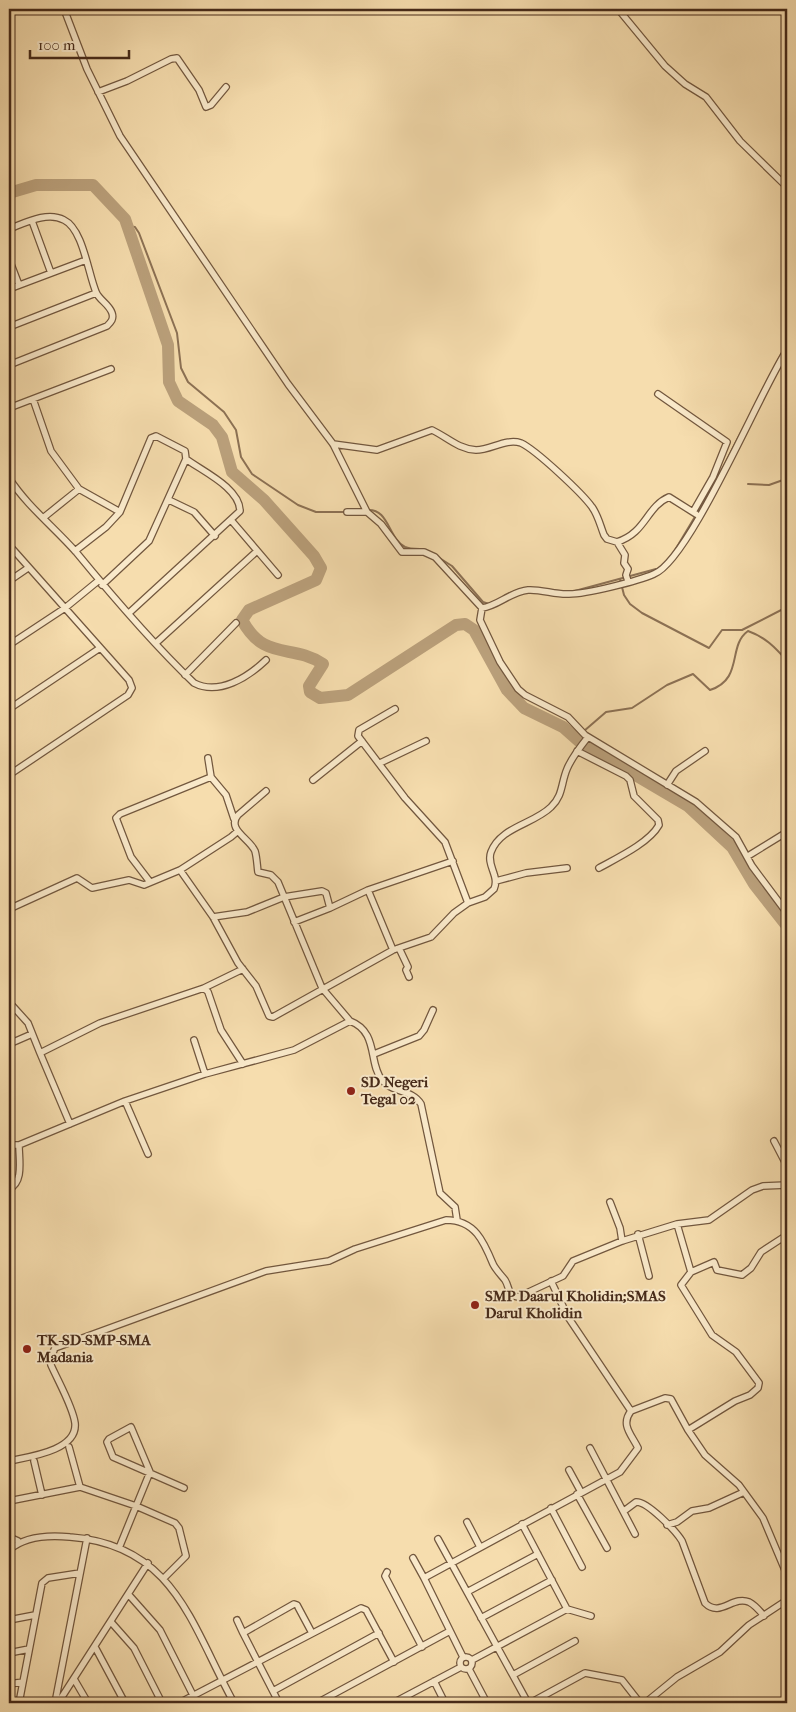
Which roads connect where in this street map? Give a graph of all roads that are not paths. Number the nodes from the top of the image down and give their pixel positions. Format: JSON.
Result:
{"nodes":[{"id":1,"x":64,"y":9,"type":"edge"},
{"id":2,"x":618,"y":9,"type":"edge"},
{"id":3,"x":226,"y":87,"type":"dead end"},
{"id":4,"x":98,"y":92,"type":"junction"},
{"id":5,"x":787,"y":187,"type":"edge"},
{"id":6,"x":32,"y":221,"type":"junction"},
{"id":7,"x":9,"y":229,"type":"edge"},
{"id":8,"x":9,"y":259,"type":"edge"},
{"id":9,"x":86,"y":260,"type":"junction"},
{"id":10,"x":51,"y":273,"type":"junction"},
{"id":11,"x":19,"y":285,"type":"junction"},
{"id":12,"x":9,"y":289,"type":"edge"},
{"id":13,"x":96,"y":294,"type":"junction"},
{"id":14,"x":9,"y":327,"type":"edge"},
{"id":15,"x":787,"y":350,"type":"edge"},
{"id":16,"x":9,"y":365,"type":"edge"},
{"id":17,"x":112,"y":368,"type":"dead end"},
{"id":18,"x":658,"y":394,"type":"dead end"},
{"id":19,"x":33,"y":399,"type":"junction"},
{"id":20,"x":9,"y":408,"type":"edge"},
{"id":21,"x":333,"y":444,"type":"junction"},
{"id":22,"x":186,"y":459,"type":"junction"},
{"id":23,"x":9,"y":478,"type":"edge"},
{"id":24,"x":79,"y":489,"type":"junction"},
{"id":25,"x":169,"y":500,"type":"junction"},
{"id":26,"x":367,"y":510,"type":"junction"},
{"id":27,"x":120,"y":512,"type":"junction"},
{"id":28,"x":347,"y":512,"type":"dead end"},
{"id":29,"x":693,"y":512,"type":"junction"},
{"id":30,"x":699,"y":516,"type":"junction"},
{"id":31,"x":43,"y":518,"type":"junction"},
{"id":32,"x":231,"y":520,"type":"junction"},
{"id":33,"x":215,"y":536,"type":"junction"},
{"id":34,"x":617,"y":542,"type":"junction"},
{"id":35,"x":9,"y":545,"type":"edge"},
{"id":36,"x":75,"y":551,"type":"junction"},
{"id":37,"x":257,"y":551,"type":"junction"},
{"id":38,"x":28,"y":568,"type":"junction"},
{"id":39,"x":278,"y":575,"type":"dead end"},
{"id":40,"x":627,"y":578,"type":"junction"},
{"id":41,"x":9,"y":581,"type":"edge"},
{"id":42,"x":100,"y":583,"type":"junction"},
{"id":43,"x":65,"y":608,"type":"junction"},
{"id":44,"x":482,"y":608,"type":"junction"},
{"id":45,"x":129,"y":613,"type":"junction"},
{"id":46,"x":236,"y":624,"type":"dead end"},
{"id":47,"x":156,"y":643,"type":"junction"},
{"id":48,"x":9,"y":645,"type":"edge"},
{"id":49,"x":100,"y":648,"type":"junction"},
{"id":50,"x":266,"y":660,"type":"dead end"},
{"id":51,"x":185,"y":675,"type":"junction"},
{"id":52,"x":396,"y":708,"type":"dead end"},
{"id":53,"x":9,"y":709,"type":"edge"},
{"id":54,"x":588,"y":737,"type":"junction"},
{"id":55,"x":362,"y":741,"type":"junction"},
{"id":56,"x":426,"y":741,"type":"dead end"},
{"id":57,"x":577,"y":751,"type":"junction"},
{"id":58,"x":705,"y":751,"type":"dead end"},
{"id":59,"x":208,"y":758,"type":"dead end"},
{"id":60,"x":380,"y":763,"type":"junction"},
{"id":61,"x":9,"y":775,"type":"edge"},
{"id":62,"x":212,"y":777,"type":"junction"},
{"id":63,"x":313,"y":780,"type":"dead end"},
{"id":64,"x":667,"y":785,"type":"junction"},
{"id":65,"x":266,"y":791,"type":"dead end"},
{"id":66,"x":234,"y":819,"type":"junction"},
{"id":67,"x":238,"y":831,"type":"junction"},
{"id":68,"x":787,"y":832,"type":"edge"},
{"id":69,"x":748,"y":856,"type":"junction"},
{"id":70,"x":453,"y":861,"type":"junction"},
{"id":71,"x":568,"y":868,"type":"dead end"},
{"id":72,"x":599,"y":868,"type":"dead end"},
{"id":73,"x":180,"y":870,"type":"junction"},
{"id":74,"x":496,"y":881,"type":"junction"},
{"id":75,"x":150,"y":882,"type":"junction"},
{"id":76,"x":368,"y":890,"type":"junction"},
{"id":77,"x":284,"y":897,"type":"junction"},
{"id":78,"x":468,"y":903,"type":"junction"},
{"id":79,"x":330,"y":908,"type":"junction"},
{"id":80,"x":9,"y":909,"type":"edge"},
{"id":81,"x":787,"y":913,"type":"edge"},
{"id":82,"x":213,"y":917,"type":"junction"},
{"id":83,"x":294,"y":922,"type":"junction"},
{"id":84,"x":396,"y":949,"type":"junction"},
{"id":85,"x":243,"y":970,"type":"junction"},
{"id":86,"x":408,"y":977,"type":"dead end"},
{"id":87,"x":204,"y":988,"type":"junction"},
{"id":88,"x":322,"y":988,"type":"junction"},
{"id":89,"x":9,"y":1002,"type":"edge"},
{"id":90,"x":433,"y":1010,"type":"dead end"},
{"id":91,"x":350,"y":1021,"type":"junction"},
{"id":92,"x":32,"y":1034,"type":"junction"},
{"id":93,"x":194,"y":1040,"type":"dead end"},
{"id":94,"x":9,"y":1044,"type":"edge"},
{"id":95,"x":40,"y":1053,"type":"junction"},
{"id":96,"x":374,"y":1054,"type":"junction"},
{"id":97,"x":243,"y":1064,"type":"junction"},
{"id":98,"x":206,"y":1074,"type":"junction"},
{"id":99,"x":125,"y":1101,"type":"junction"},
{"id":100,"x":70,"y":1124,"type":"junction"},
{"id":101,"x":774,"y":1141,"type":"dead end"},
{"id":102,"x":9,"y":1145,"type":"edge"},
{"id":103,"x":20,"y":1145,"type":"junction"},
{"id":104,"x":148,"y":1154,"type":"dead end"},
{"id":105,"x":787,"y":1166,"type":"edge"},
{"id":106,"x":787,"y":1185,"type":"edge"},
{"id":107,"x":9,"y":1189,"type":"edge"},
{"id":108,"x":610,"y":1202,"type":"dead end"},
{"id":109,"x":457,"y":1220,"type":"junction"},
{"id":110,"x":677,"y":1224,"type":"junction"},
{"id":111,"x":638,"y":1234,"type":"junction"},
{"id":112,"x":787,"y":1235,"type":"edge"},
{"id":113,"x":622,"y":1241,"type":"junction"},
{"id":114,"x":691,"y":1272,"type":"junction"},
{"id":115,"x":649,"y":1276,"type":"dead end"},
{"id":116,"x":551,"y":1281,"type":"junction"},
{"id":117,"x":631,"y":1411,"type":"junction"},
{"id":118,"x":688,"y":1430,"type":"junction"},
{"id":119,"x":69,"y":1447,"type":"dead end"},
{"id":120,"x":590,"y":1448,"type":"dead end"},
{"id":121,"x":9,"y":1461,"type":"edge"},
{"id":122,"x":34,"y":1461,"type":"dead end"},
{"id":123,"x":569,"y":1470,"type":"dead end"},
{"id":124,"x":150,"y":1472,"type":"junction"},
{"id":125,"x":607,"y":1478,"type":"junction"},
{"id":126,"x":80,"y":1487,"type":"junction"},
{"id":127,"x":184,"y":1488,"type":"dead end"},
{"id":128,"x":744,"y":1492,"type":"junction"},
{"id":129,"x":579,"y":1493,"type":"junction"},
{"id":130,"x":42,"y":1495,"type":"junction"},
{"id":131,"x":9,"y":1501,"type":"edge"},
{"id":132,"x":136,"y":1506,"type":"junction"},
{"id":133,"x":551,"y":1508,"type":"junction"},
{"id":134,"x":624,"y":1512,"type":"junction"},
{"id":135,"x":467,"y":1522,"type":"dead end"},
{"id":136,"x":522,"y":1524,"type":"junction"},
{"id":137,"x":666,"y":1524,"type":"junction"},
{"id":138,"x":636,"y":1534,"type":"dead end"},
{"id":139,"x":9,"y":1537,"type":"edge"},
{"id":140,"x":87,"y":1538,"type":"junction"},
{"id":141,"x":438,"y":1539,"type":"dead end"},
{"id":142,"x":18,"y":1541,"type":"junction"},
{"id":143,"x":480,"y":1547,"type":"junction"},
{"id":144,"x":119,"y":1548,"type":"junction"},
{"id":145,"x":607,"y":1548,"type":"dead end"},
{"id":146,"x":9,"y":1550,"type":"edge"},
{"id":147,"x":538,"y":1554,"type":"junction"},
{"id":148,"x":413,"y":1558,"type":"dead end"},
{"id":149,"x":451,"y":1562,"type":"junction"},
{"id":150,"x":148,"y":1563,"type":"junction"},
{"id":151,"x":582,"y":1566,"type":"dead end"},
{"id":152,"x":387,"y":1572,"type":"dead end"},
{"id":153,"x":80,"y":1573,"type":"junction"},
{"id":154,"x":787,"y":1573,"type":"edge"},
{"id":155,"x":164,"y":1578,"type":"junction"},
{"id":156,"x":424,"y":1578,"type":"junction"},
{"id":157,"x":552,"y":1580,"type":"junction"},
{"id":158,"x":467,"y":1592,"type":"junction"},
{"id":159,"x":129,"y":1595,"type":"junction"},
{"id":160,"x":787,"y":1600,"type":"edge"},
{"id":161,"x":567,"y":1609,"type":"junction"},
{"id":162,"x":35,"y":1615,"type":"junction"},
{"id":163,"x":591,"y":1616,"type":"dead end"},
{"id":164,"x":764,"y":1616,"type":"junction"},
{"id":165,"x":481,"y":1618,"type":"junction"},
{"id":166,"x":9,"y":1620,"type":"edge"},
{"id":167,"x":237,"y":1620,"type":"dead end"},
{"id":168,"x":111,"y":1622,"type":"junction"},
{"id":169,"x":450,"y":1631,"type":"junction"},
{"id":170,"x":243,"y":1633,"type":"junction"},
{"id":171,"x":312,"y":1633,"type":"junction"},
{"id":172,"x":379,"y":1633,"type":"junction"},
{"id":173,"x":575,"y":1641,"type":"dead end"},
{"id":174,"x":422,"y":1646,"type":"junction"},
{"id":175,"x":95,"y":1647,"type":"junction"},
{"id":176,"x":497,"y":1647,"type":"junction"},
{"id":177,"x":29,"y":1650,"type":"junction"},
{"id":178,"x":9,"y":1653,"type":"edge"},
{"id":179,"x":463,"y":1657,"type":"junction"},
{"id":180,"x":472,"y":1660,"type":"junction"},
{"id":181,"x":258,"y":1662,"type":"junction"},
{"id":182,"x":394,"y":1662,"type":"junction"},
{"id":183,"x":461,"y":1667,"type":"junction"},
{"id":184,"x":469,"y":1669,"type":"junction"},
{"id":185,"x":512,"y":1675,"type":"junction"},
{"id":186,"x":74,"y":1679,"type":"junction"},
{"id":187,"x":222,"y":1680,"type":"junction"},
{"id":188,"x":434,"y":1681,"type":"junction"},
{"id":189,"x":23,"y":1682,"type":"junction"},
{"id":190,"x":9,"y":1684,"type":"edge"},
{"id":191,"x":273,"y":1691,"type":"junction"},
{"id":192,"x":193,"y":1696,"type":"junction"},
{"id":193,"x":19,"y":1703,"type":"edge"},
{"id":194,"x":56,"y":1703,"type":"edge"},
{"id":195,"x":88,"y":1703,"type":"edge"},
{"id":196,"x":126,"y":1703,"type":"edge"},
{"id":197,"x":162,"y":1703,"type":"edge"},
{"id":198,"x":179,"y":1703,"type":"edge"},
{"id":199,"x":197,"y":1703,"type":"edge"},
{"id":200,"x":234,"y":1703,"type":"edge"},
{"id":201,"x":279,"y":1703,"type":"edge"},
{"id":202,"x":316,"y":1703,"type":"edge"},
{"id":203,"x":393,"y":1703,"type":"edge"},
{"id":204,"x":445,"y":1703,"type":"edge"},
{"id":205,"x":487,"y":1703,"type":"edge"},
{"id":206,"x":529,"y":1703,"type":"edge"},
{"id":207,"x":640,"y":1703,"type":"edge"},
{"id":208,"x":645,"y":1703,"type":"edge"}],
"edges":[{"from":1,"to":4,"type":"street"},
{"from":2,"to":5,"type":"street"},
{"from":3,"to":4,"type":"street"},
{"from":4,"to":21,"type":"street"},
{"from":6,"to":7,"type":"street"},
{"from":6,"to":9,"type":"street"},
{"from":6,"to":10,"type":"street"},
{"from":8,"to":11,"type":"street"},
{"from":9,"to":10,"type":"street"},
{"from":9,"to":13,"type":"street"},
{"from":10,"to":11,"type":"street"},
{"from":11,"to":12,"type":"street"},
{"from":13,"to":14,"type":"street"},
{"from":13,"to":16,"type":"street"},
{"from":15,"to":30,"type":"street"},
{"from":17,"to":19,"type":"street"},
{"from":18,"to":29,"type":"street"},
{"from":19,"to":20,"type":"street"},
{"from":19,"to":24,"type":"street"},
{"from":21,"to":26,"type":"street"},
{"from":21,"to":34,"type":"street"},
{"from":22,"to":25,"type":"street"},
{"from":22,"to":27,"type":"street"},
{"from":22,"to":32,"type":"street"},
{"from":23,"to":31,"type":"street"},
{"from":24,"to":27,"type":"street"},
{"from":24,"to":31,"type":"street"},
{"from":25,"to":33,"type":"street"},
{"from":25,"to":42,"type":"street"},
{"from":26,"to":28,"type":"street"},
{"from":26,"to":44,"type":"street"},
{"from":27,"to":36,"type":"street"},
{"from":29,"to":30,"type":"street"},
{"from":29,"to":34,"type":"street"},
{"from":30,"to":40,"type":"street"},
{"from":31,"to":36,"type":"street"},
{"from":32,"to":33,"type":"street"},
{"from":32,"to":37,"type":"street"},
{"from":33,"to":45,"type":"street"},
{"from":34,"to":40,"type":"street"},
{"from":35,"to":38,"type":"street"},
{"from":36,"to":42,"type":"street"},
{"from":37,"to":39,"type":"street"},
{"from":37,"to":47,"type":"street"},
{"from":38,"to":41,"type":"street"},
{"from":38,"to":43,"type":"street"},
{"from":40,"to":44,"type":"street"},
{"from":42,"to":43,"type":"street"},
{"from":42,"to":45,"type":"street"},
{"from":43,"to":48,"type":"street"},
{"from":43,"to":49,"type":"street"},
{"from":44,"to":54,"type":"street"},
{"from":45,"to":47,"type":"street"},
{"from":46,"to":51,"type":"street"},
{"from":47,"to":51,"type":"street"},
{"from":49,"to":53,"type":"street"},
{"from":49,"to":61,"type":"street"},
{"from":50,"to":51,"type":"street"},
{"from":52,"to":55,"type":"street"},
{"from":54,"to":57,"type":"street"},
{"from":54,"to":64,"type":"street"},
{"from":55,"to":60,"type":"street"},
{"from":55,"to":63,"type":"street"},
{"from":56,"to":60,"type":"street"},
{"from":57,"to":72,"type":"street"},
{"from":57,"to":74,"type":"street"},
{"from":58,"to":64,"type":"street"},
{"from":59,"to":62,"type":"street"},
{"from":60,"to":70,"type":"street"},
{"from":62,"to":66,"type":"street"},
{"from":62,"to":75,"type":"street"},
{"from":64,"to":69,"type":"street"},
{"from":65,"to":66,"type":"street"},
{"from":66,"to":67,"type":"street"},
{"from":67,"to":73,"type":"street"},
{"from":67,"to":77,"type":"street"},
{"from":68,"to":69,"type":"street"},
{"from":69,"to":81,"type":"street"},
{"from":70,"to":76,"type":"street"},
{"from":70,"to":78,"type":"street"},
{"from":71,"to":74,"type":"street"},
{"from":73,"to":75,"type":"street"},
{"from":73,"to":82,"type":"street"},
{"from":74,"to":78,"type":"street"},
{"from":75,"to":80,"type":"street"},
{"from":76,"to":79,"type":"street"},
{"from":76,"to":84,"type":"street"},
{"from":77,"to":79,"type":"street"},
{"from":77,"to":82,"type":"street"},
{"from":77,"to":83,"type":"street"},
{"from":78,"to":84,"type":"street"},
{"from":79,"to":83,"type":"street"},
{"from":82,"to":85,"type":"street"},
{"from":83,"to":88,"type":"street"},
{"from":84,"to":86,"type":"street"},
{"from":84,"to":88,"type":"street"},
{"from":85,"to":87,"type":"street"},
{"from":85,"to":88,"type":"street"},
{"from":87,"to":95,"type":"street"},
{"from":87,"to":97,"type":"street"},
{"from":88,"to":91,"type":"street"},
{"from":89,"to":92,"type":"street"},
{"from":90,"to":96,"type":"street"},
{"from":91,"to":96,"type":"street"},
{"from":91,"to":97,"type":"street"},
{"from":92,"to":94,"type":"street"},
{"from":92,"to":95,"type":"street"},
{"from":93,"to":98,"type":"street"},
{"from":95,"to":100,"type":"street"},
{"from":96,"to":109,"type":"street"},
{"from":97,"to":98,"type":"street"},
{"from":98,"to":99,"type":"street"},
{"from":99,"to":100,"type":"street"},
{"from":99,"to":104,"type":"street"},
{"from":100,"to":103,"type":"street"},
{"from":101,"to":105,"type":"street"},
{"from":102,"to":103,"type":"street"},
{"from":103,"to":107,"type":"street"},
{"from":106,"to":110,"type":"street"},
{"from":108,"to":113,"type":"street"},
{"from":109,"to":116,"type":"street"},
{"from":109,"to":121,"type":"street"},
{"from":110,"to":111,"type":"street"},
{"from":110,"to":114,"type":"street"},
{"from":111,"to":113,"type":"street"},
{"from":111,"to":115,"type":"street"},
{"from":112,"to":114,"type":"street"},
{"from":113,"to":116,"type":"street"},
{"from":114,"to":118,"type":"street"},
{"from":116,"to":117,"type":"street"},
{"from":117,"to":118,"type":"street"},
{"from":117,"to":125,"type":"street"},
{"from":118,"to":128,"type":"street"},
{"from":119,"to":126,"type":"street"},
{"from":120,"to":125,"type":"street"},
{"from":122,"to":130,"type":"street"},
{"from":123,"to":129,"type":"street"},
{"from":124,"to":124,"type":"street"},
{"from":124,"to":127,"type":"street"},
{"from":124,"to":132,"type":"street"},
{"from":125,"to":129,"type":"street"},
{"from":125,"to":134,"type":"street"},
{"from":126,"to":130,"type":"street"},
{"from":126,"to":132,"type":"street"},
{"from":128,"to":137,"type":"street"},
{"from":128,"to":154,"type":"street"},
{"from":129,"to":133,"type":"street"},
{"from":129,"to":145,"type":"street"},
{"from":130,"to":131,"type":"street"},
{"from":132,"to":144,"type":"street"},
{"from":132,"to":155,"type":"street"},
{"from":133,"to":136,"type":"street"},
{"from":133,"to":151,"type":"street"},
{"from":134,"to":137,"type":"street"},
{"from":134,"to":138,"type":"street"},
{"from":135,"to":143,"type":"street"},
{"from":136,"to":143,"type":"street"},
{"from":136,"to":147,"type":"street"},
{"from":137,"to":164,"type":"street"},
{"from":139,"to":142,"type":"street"},
{"from":140,"to":142,"type":"street"},
{"from":140,"to":144,"type":"street"},
{"from":140,"to":153,"type":"street"},
{"from":141,"to":149,"type":"street"},
{"from":142,"to":146,"type":"street"},
{"from":143,"to":149,"type":"street"},
{"from":144,"to":150,"type":"street"},
{"from":147,"to":157,"type":"street"},
{"from":147,"to":158,"type":"street"},
{"from":148,"to":156,"type":"street"},
{"from":149,"to":156,"type":"street"},
{"from":149,"to":158,"type":"street"},
{"from":150,"to":155,"type":"street"},
{"from":150,"to":159,"type":"street"},
{"from":152,"to":174,"type":"street"},
{"from":153,"to":162,"type":"street"},
{"from":153,"to":194,"type":"street"},
{"from":155,"to":187,"type":"street"},
{"from":156,"to":169,"type":"street"},
{"from":157,"to":161,"type":"street"},
{"from":157,"to":165,"type":"street"},
{"from":158,"to":165,"type":"street"},
{"from":159,"to":168,"type":"street"},
{"from":159,"to":192,"type":"street"},
{"from":160,"to":164,"type":"street"},
{"from":161,"to":163,"type":"street"},
{"from":161,"to":176,"type":"street"},
{"from":162,"to":166,"type":"street"},
{"from":162,"to":177,"type":"street"},
{"from":164,"to":208,"type":"street"},
{"from":165,"to":176,"type":"street"},
{"from":167,"to":170,"type":"street"},
{"from":168,"to":175,"type":"street"},
{"from":168,"to":197,"type":"street"},
{"from":169,"to":174,"type":"street"},
{"from":169,"to":179,"type":"street"},
{"from":170,"to":171,"type":"street"},
{"from":170,"to":181,"type":"street"},
{"from":171,"to":172,"type":"street"},
{"from":171,"to":181,"type":"street"},
{"from":172,"to":182,"type":"street"},
{"from":172,"to":191,"type":"street"},
{"from":173,"to":185,"type":"street"},
{"from":174,"to":182,"type":"street"},
{"from":175,"to":186,"type":"street"},
{"from":175,"to":196,"type":"street"},
{"from":176,"to":180,"type":"street"},
{"from":176,"to":185,"type":"street"},
{"from":177,"to":178,"type":"street"},
{"from":177,"to":189,"type":"street"},
{"from":179,"to":180,"type":"street"},
{"from":179,"to":183,"type":"street"},
{"from":180,"to":184,"type":"street"},
{"from":181,"to":187,"type":"street"},
{"from":181,"to":191,"type":"street"},
{"from":182,"to":202,"type":"street"},
{"from":183,"to":184,"type":"street"},
{"from":183,"to":188,"type":"street"},
{"from":184,"to":205,"type":"street"},
{"from":185,"to":206,"type":"street"},
{"from":186,"to":194,"type":"street"},
{"from":186,"to":195,"type":"street"},
{"from":187,"to":192,"type":"street"},
{"from":187,"to":200,"type":"street"},
{"from":188,"to":203,"type":"street"},
{"from":188,"to":204,"type":"street"},
{"from":189,"to":190,"type":"street"},
{"from":189,"to":193,"type":"street"},
{"from":191,"to":201,"type":"street"},
{"from":192,"to":198,"type":"street"},
{"from":192,"to":199,"type":"street"},
{"from":206,"to":207,"type":"street"}]}
